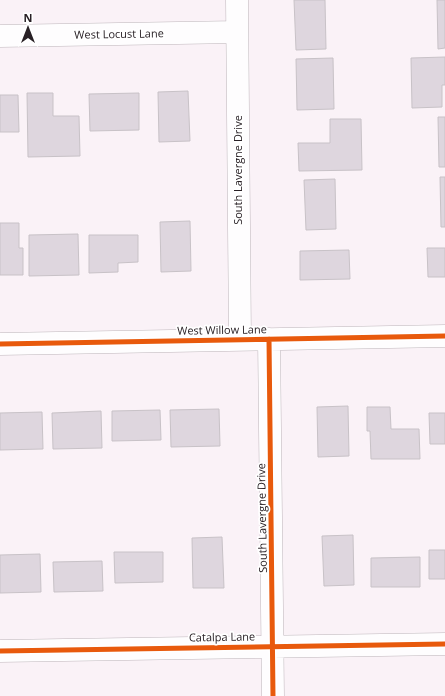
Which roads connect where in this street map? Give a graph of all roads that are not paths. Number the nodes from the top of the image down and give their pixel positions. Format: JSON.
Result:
{"nodes":[{"id":1,"x":237,"y":0,"type":"edge"},
{"id":2,"x":237,"y":32,"type":"junction"},
{"id":3,"x":0,"y":36,"type":"edge"},
{"id":4,"x":445,"y":336,"type":"edge"},
{"id":5,"x":240,"y":339,"type":"junction"},
{"id":6,"x":269,"y":339,"type":"junction"},
{"id":7,"x":0,"y":344,"type":"edge"},
{"id":8,"x":445,"y":644,"type":"edge"},
{"id":9,"x":273,"y":646,"type":"junction"},
{"id":10,"x":0,"y":651,"type":"edge"},
{"id":11,"x":273,"y":696,"type":"edge"}],
"edges":[{"from":1,"to":2,"type":"street","name":"South Lavergne Drive"},
{"from":2,"to":3,"type":"street","name":"West Locust Lane"},
{"from":2,"to":5,"type":"street","name":"South Lavergne Drive"},
{"from":4,"to":6,"type":"street","name":"West Willow Lane"},
{"from":5,"to":6,"type":"street","name":"West Willow Lane"},
{"from":5,"to":7,"type":"street","name":"West Willow Lane"},
{"from":6,"to":9,"type":"street","name":"South Lavergne Drive"},
{"from":8,"to":9,"type":"street","name":"Catalpa Lane"},
{"from":9,"to":10,"type":"street","name":"Catalpa Lane"},
{"from":9,"to":11,"type":"street","name":"South Lavergne Drive"}]}
